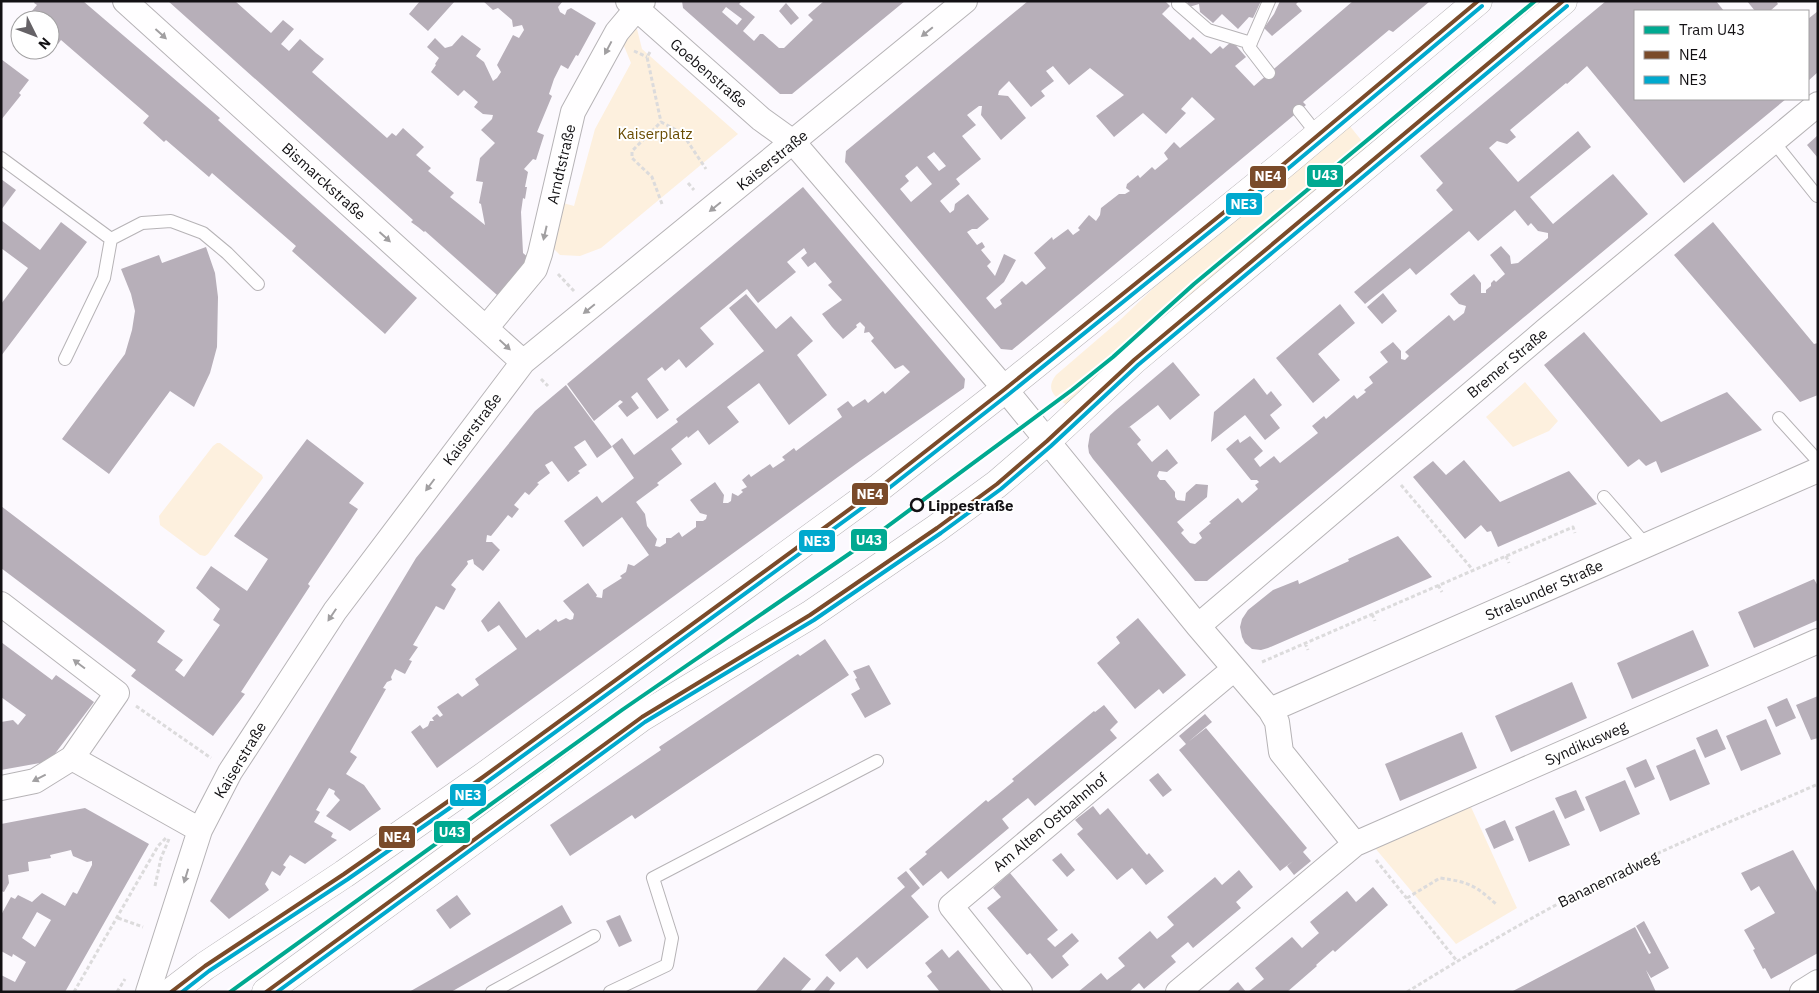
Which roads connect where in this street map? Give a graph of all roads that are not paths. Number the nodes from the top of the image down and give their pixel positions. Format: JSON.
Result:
{"nodes":[{"id":1,"x":125,"y":1,"type":"edge"},
{"id":2,"x":965,"y":1,"type":"edge"},
{"id":3,"x":1270,"y":1,"type":"edge"},
{"id":4,"x":1478,"y":1,"type":"edge"},
{"id":5,"x":1564,"y":1,"type":"edge"},
{"id":6,"x":636,"y":4,"type":"edge"},
{"id":7,"x":1178,"y":4,"type":"dead end"},
{"id":8,"x":1250,"y":43,"type":"junction"},
{"id":9,"x":1269,"y":73,"type":"dead end"},
{"id":10,"x":1818,"y":104,"type":"edge"},
{"id":11,"x":1299,"y":111,"type":"dead end"},
{"id":12,"x":1318,"y":135,"type":"junction"},
{"id":13,"x":1772,"y":141,"type":"junction"},
{"id":14,"x":793,"y":142,"type":"junction"},
{"id":15,"x":1,"y":158,"type":"edge"},
{"id":16,"x":1817,"y":196,"type":"edge"},
{"id":17,"x":111,"y":239,"type":"junction"},
{"id":18,"x":258,"y":284,"type":"dead end"},
{"id":19,"x":486,"y":328,"type":"junction"},
{"id":20,"x":65,"y":359,"type":"dead end"},
{"id":21,"x":523,"y":362,"type":"junction"},
{"id":22,"x":1005,"y":389,"type":"junction"},
{"id":23,"x":1779,"y":418,"type":"dead end"},
{"id":24,"x":1048,"y":440,"type":"junction"},
{"id":25,"x":1818,"y":461,"type":"edge"},
{"id":26,"x":1818,"y":470,"type":"edge"},
{"id":27,"x":1604,"y":497,"type":"dead end"},
{"id":28,"x":1646,"y":545,"type":"junction"},
{"id":29,"x":1,"y":604,"type":"edge"},
{"id":30,"x":1198,"y":626,"type":"junction"},
{"id":31,"x":1818,"y":641,"type":"edge"},
{"id":32,"x":1245,"y":666,"type":"junction"},
{"id":33,"x":1270,"y":710,"type":"junction"},
{"id":34,"x":72,"y":758,"type":"junction"},
{"id":35,"x":878,"y":761,"type":"dead end"},
{"id":36,"x":1,"y":788,"type":"edge"},
{"id":37,"x":200,"y":830,"type":"junction"},
{"id":38,"x":1355,"y":844,"type":"junction"},
{"id":39,"x":594,"y":936,"type":"dead end"},
{"id":40,"x":148,"y":992,"type":"edge"},
{"id":41,"x":171,"y":992,"type":"edge"},
{"id":42,"x":266,"y":992,"type":"edge"},
{"id":43,"x":492,"y":992,"type":"edge"},
{"id":44,"x":610,"y":992,"type":"edge"},
{"id":45,"x":1020,"y":992,"type":"edge"},
{"id":46,"x":1178,"y":992,"type":"edge"}],
"edges":[{"from":1,"to":19,"type":"street","name":"Bismarckstraße","one_way":true},
{"from":2,"to":14,"type":"street","name":"Kaiserstraße","one_way":true},
{"from":3,"to":8,"type":"lane"},
{"from":4,"to":12,"type":"main road"},
{"from":5,"to":24,"type":"main road"},
{"from":6,"to":14,"type":"street","name":"Goebenstraße"},
{"from":6,"to":19,"type":"street","name":"Arndtstraße","one_way":true},
{"from":7,"to":8,"type":"lane"},
{"from":8,"to":9,"type":"lane"},
{"from":10,"to":13,"type":"street","name":"Bremer Straße"},
{"from":11,"to":12,"type":"lane"},
{"from":12,"to":22,"type":"main road"},
{"from":13,"to":16,"type":"lane"},
{"from":13,"to":30,"type":"street","name":"Bremer Straße"},
{"from":14,"to":21,"type":"street","name":"Kaiserstraße","one_way":true},
{"from":14,"to":22,"type":"street"},
{"from":15,"to":17,"type":"lane"},
{"from":17,"to":18,"type":"lane"},
{"from":17,"to":20,"type":"lane"},
{"from":19,"to":21,"type":"street","name":"Bismarckstraße","one_way":true},
{"from":21,"to":37,"type":"street","name":"Kaiserstraße","one_way":true},
{"from":22,"to":24,"type":"street"},
{"from":22,"to":41,"type":"main road"},
{"from":23,"to":25,"type":"lane"},
{"from":24,"to":30,"type":"street"},
{"from":24,"to":42,"type":"main road"},
{"from":26,"to":28,"type":"street","name":"Stralsunder Straße"},
{"from":27,"to":28,"type":"lane"},
{"from":28,"to":33,"type":"street","name":"Stralsunder Straße"},
{"from":34,"to":29,"type":"street","one_way":true},
{"from":30,"to":32,"type":"street"},
{"from":31,"to":38,"type":"street","name":"Syndikusweg"},
{"from":32,"to":33,"type":"street"},
{"from":32,"to":45,"type":"street","name":"Am Alten Ostbahnhof"},
{"from":33,"to":38,"type":"street"},
{"from":34,"to":36,"type":"street","one_way":true},
{"from":34,"to":37,"type":"street"},
{"from":35,"to":44,"type":"lane"},
{"from":37,"to":40,"type":"street","name":"Kaiserstraße","one_way":true},
{"from":38,"to":46,"type":"street"},
{"from":39,"to":43,"type":"lane"}]}
